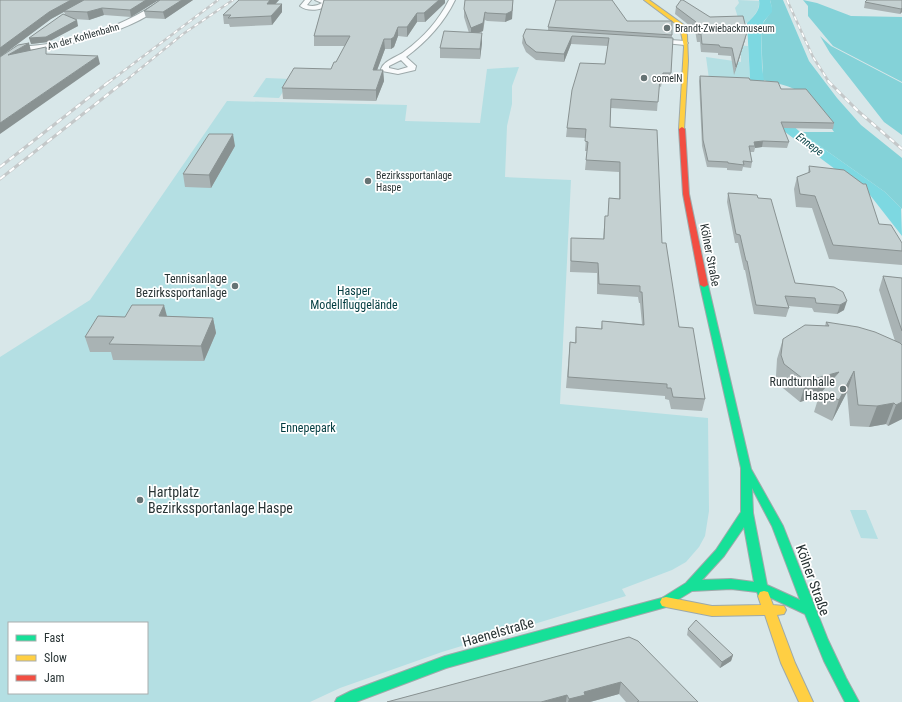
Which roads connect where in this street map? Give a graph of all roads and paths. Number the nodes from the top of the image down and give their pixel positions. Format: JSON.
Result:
{"nodes":[{"id":1,"x":166,"y":0,"type":"edge"},
{"id":2,"x":308,"y":0,"type":"edge"},
{"id":3,"x":318,"y":0,"type":"edge"},
{"id":4,"x":452,"y":0,"type":"edge"},
{"id":5,"x":646,"y":0,"type":"edge"},
{"id":6,"x":648,"y":40,"type":"edge"},
{"id":7,"x":28,"y":41,"type":"edge"},
{"id":8,"x":685,"y":42,"type":"junction"},
{"id":9,"x":402,"y":57,"type":"dead end"},
{"id":10,"x":746,"y":468,"type":"junction"},
{"id":11,"x":747,"y":513,"type":"junction"},
{"id":12,"x":690,"y":586,"type":"junction"},
{"id":13,"x":762,"y":588,"type":"junction"},
{"id":14,"x":666,"y":602,"type":"junction"},
{"id":15,"x":808,"y":608,"type":"junction"},
{"id":16,"x":769,"y":611,"type":"junction"},
{"id":17,"x":342,"y":702,"type":"edge"},
{"id":18,"x":806,"y":702,"type":"edge"},
{"id":19,"x":852,"y":702,"type":"edge"}],
"edges":[{"from":1,"to":7,"type":"street","name":"An der Kohlenbahn"},
{"from":2,"to":3,"type":"street"},
{"from":4,"to":9,"type":"street"},
{"from":5,"to":8,"type":"main road","name":"Kölner Straße"},
{"from":6,"to":8,"type":"street"},
{"from":8,"to":10,"type":"main road","name":"Kölner Straße"},
{"from":10,"to":11,"type":"main road","name":"Kölner Straße"},
{"from":10,"to":15,"type":"main road","name":"Kölner Straße"},
{"from":11,"to":12,"type":"main road","name":"Haenelstraße"},
{"from":11,"to":13,"type":"main road","name":"Kölner Straße"},
{"from":12,"to":13,"type":"main road"},
{"from":12,"to":14,"type":"main road","name":"Haenelstraße"},
{"from":13,"to":15,"type":"main road"},
{"from":13,"to":16,"type":"main road","name":"Kölner Straße"},
{"from":14,"to":16,"type":"main road","name":"Haenelstraße"},
{"from":14,"to":17,"type":"main road","name":"Haenelstraße"},
{"from":15,"to":16,"type":"main road","name":"Haenelstraße"},
{"from":15,"to":19,"type":"main road","name":"Kölner Straße"},
{"from":16,"to":18,"type":"main road","name":"Kölner Straße"}]}
